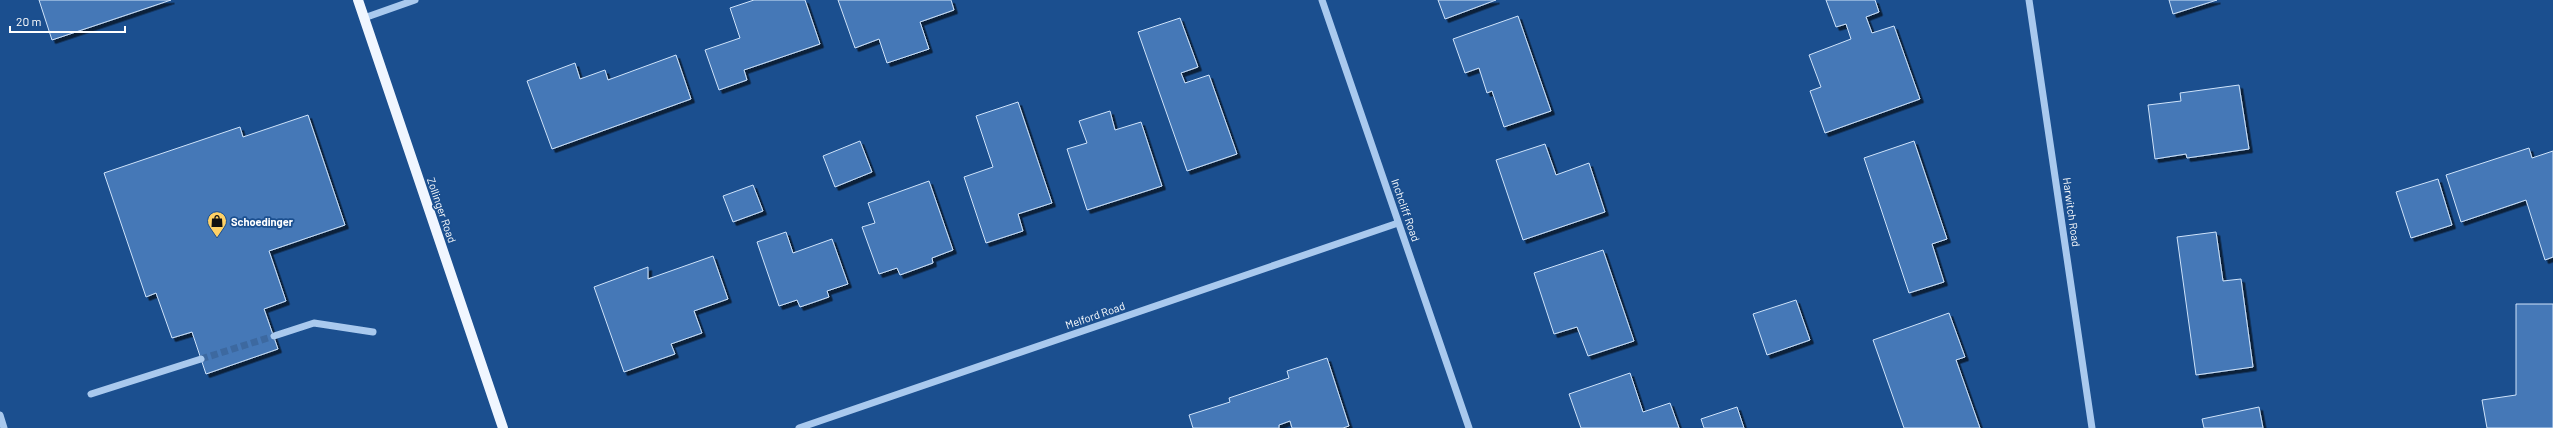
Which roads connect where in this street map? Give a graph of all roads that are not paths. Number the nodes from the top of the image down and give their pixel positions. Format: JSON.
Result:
{"nodes":[{"id":1,"x":358,"y":0,"type":"edge"},
{"id":2,"x":414,"y":0,"type":"edge"},
{"id":3,"x":1322,"y":0,"type":"edge"},
{"id":4,"x":2029,"y":0,"type":"edge"},
{"id":5,"x":364,"y":18,"type":"junction"},
{"id":6,"x":1398,"y":223,"type":"junction"},
{"id":7,"x":373,"y":332,"type":"dead end"},
{"id":8,"x":274,"y":336,"type":"tunnel mouth"},
{"id":9,"x":201,"y":359,"type":"tunnel mouth"},
{"id":10,"x":91,"y":394,"type":"dead end"},
{"id":11,"x":0,"y":415,"type":"edge"},
{"id":12,"x":4,"y":428,"type":"edge"},
{"id":13,"x":503,"y":428,"type":"edge"},
{"id":14,"x":799,"y":428,"type":"edge"},
{"id":15,"x":1469,"y":428,"type":"edge"},
{"id":16,"x":2092,"y":428,"type":"edge"}],
"edges":[{"from":1,"to":5,"type":"main road","name":"Zollinger Road"},
{"from":2,"to":5,"type":"street"},
{"from":3,"to":6,"type":"street","name":"Inchcliff Road"},
{"from":4,"to":16,"type":"street","name":"Harwitch Road"},
{"from":5,"to":13,"type":"main road","name":"Zollinger Road"},
{"from":6,"to":14,"type":"street","name":"Melford Road"},
{"from":6,"to":15,"type":"street","name":"Inchcliff Road"},
{"from":7,"to":8,"type":"street"},
{"from":9,"to":10,"type":"street"},
{"from":11,"to":12,"type":"street"}]}
